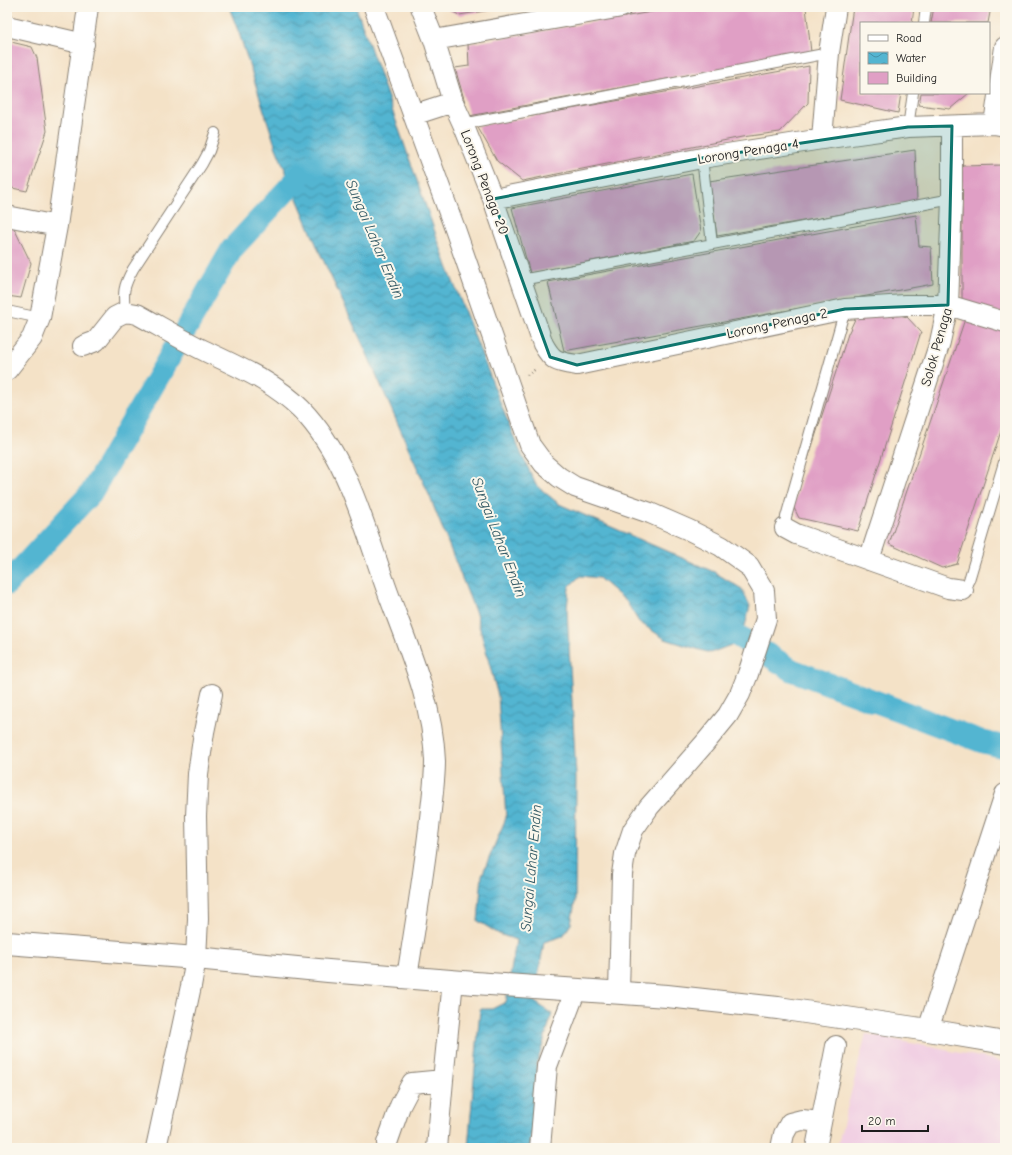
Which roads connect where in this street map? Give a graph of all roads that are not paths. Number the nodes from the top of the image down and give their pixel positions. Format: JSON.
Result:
{"nodes":[{"id":1,"x":88,"y":7,"type":"edge"},
{"id":2,"x":374,"y":7,"type":"edge"},
{"id":3,"x":421,"y":7,"type":"edge"},
{"id":4,"x":622,"y":7,"type":"edge"},
{"id":5,"x":836,"y":7,"type":"edge"},
{"id":6,"x":926,"y":7,"type":"edge"},
{"id":7,"x":924,"y":22,"type":"edge"},
{"id":8,"x":7,"y":26,"type":"edge"},
{"id":9,"x":434,"y":40,"type":"junction"},
{"id":10,"x":84,"y":44,"type":"junction"},
{"id":11,"x":1005,"y":47,"type":"edge"},
{"id":12,"x":829,"y":53,"type":"junction"},
{"id":13,"x":913,"y":94,"type":"edge"},
{"id":14,"x":453,"y":102,"type":"junction"},
{"id":15,"x":413,"y":115,"type":"junction"},
{"id":16,"x":463,"y":124,"type":"junction"},
{"id":17,"x":999,"y":125,"type":"edge"},
{"id":18,"x":952,"y":126,"type":"junction"},
{"id":19,"x":908,"y":127,"type":"junction"},
{"id":20,"x":215,"y":133,"type":"dead end"},
{"id":21,"x":822,"y":138,"type":"junction"},
{"id":22,"x":702,"y":158,"type":"junction"},
{"id":23,"x":493,"y":199,"type":"junction"},
{"id":24,"x":952,"y":199,"type":"junction"},
{"id":25,"x":7,"y":216,"type":"edge"},
{"id":26,"x":57,"y":226,"type":"junction"},
{"id":27,"x":712,"y":244,"type":"junction"},
{"id":28,"x":521,"y":280,"type":"junction"},
{"id":29,"x":948,"y":305,"type":"junction"},
{"id":30,"x":845,"y":309,"type":"junction"},
{"id":31,"x":7,"y":311,"type":"edge"},
{"id":32,"x":125,"y":312,"type":"junction"},
{"id":33,"x":40,"y":318,"type":"junction"},
{"id":34,"x":1005,"y":322,"type":"edge"},
{"id":35,"x":83,"y":346,"type":"dead end"},
{"id":36,"x":550,"y":357,"type":"joint"},
{"id":37,"x":7,"y":370,"type":"edge"},
{"id":38,"x":1005,"y":460,"type":"edge"},
{"id":39,"x":784,"y":528,"type":"joint"},
{"id":40,"x":869,"y":560,"type":"junction"},
{"id":41,"x":963,"y":590,"type":"joint"},
{"id":42,"x":212,"y":694,"type":"dead end"},
{"id":43,"x":1005,"y":794,"type":"edge"},
{"id":44,"x":7,"y":943,"type":"edge"},
{"id":45,"x":196,"y":958,"type":"junction"},
{"id":46,"x":407,"y":977,"type":"junction"},
{"id":47,"x":453,"y":981,"type":"junction"},
{"id":48,"x":576,"y":989,"type":"junction"},
{"id":49,"x":619,"y":992,"type":"junction"},
{"id":50,"x":928,"y":1030,"type":"junction"},
{"id":51,"x":1005,"y":1043,"type":"edge"},
{"id":52,"x":836,"y":1046,"type":"dead end"},
{"id":53,"x":442,"y":1080,"type":"junction"},
{"id":54,"x":821,"y":1122,"type":"junction"},
{"id":55,"x":388,"y":1143,"type":"dead end"},
{"id":56,"x":156,"y":1148,"type":"edge"},
{"id":57,"x":437,"y":1148,"type":"edge"},
{"id":58,"x":540,"y":1148,"type":"edge"},
{"id":59,"x":781,"y":1148,"type":"edge"},
{"id":60,"x":816,"y":1148,"type":"edge"}],
"edges":[{"from":1,"to":10,"type":"street"},
{"from":2,"to":15,"type":"street"},
{"from":3,"to":9,"type":"street","name":"Lorong Penaga 20"},
{"from":4,"to":9,"type":"street"},
{"from":5,"to":12,"type":"street"},
{"from":6,"to":7,"type":"lane"},
{"from":8,"to":10,"type":"street"},
{"from":9,"to":14,"type":"street","name":"Lorong Penaga 20"},
{"from":10,"to":26,"type":"street"},
{"from":11,"to":17,"type":"street"},
{"from":12,"to":16,"type":"lane"},
{"from":12,"to":21,"type":"street"},
{"from":13,"to":19,"type":"lane"},
{"from":14,"to":15,"type":"street"},
{"from":14,"to":16,"type":"street","name":"Lorong Penaga 20"},
{"from":15,"to":49,"type":"street"},
{"from":16,"to":23,"type":"street","name":"Lorong Penaga 20"},
{"from":17,"to":18,"type":"street","name":"Lorong Penaga 4"},
{"from":18,"to":19,"type":"street","name":"Lorong Penaga 4"},
{"from":18,"to":24,"type":"street","name":"Solok Penaga"},
{"from":19,"to":21,"type":"street","name":"Lorong Penaga 4"},
{"from":20,"to":32,"type":"lane"},
{"from":21,"to":22,"type":"street","name":"Lorong Penaga 4"},
{"from":22,"to":23,"type":"street","name":"Lorong Penaga 4"},
{"from":22,"to":27,"type":"lane"},
{"from":23,"to":28,"type":"street","name":"Lorong Penaga 20"},
{"from":24,"to":27,"type":"lane"},
{"from":24,"to":29,"type":"street","name":"Solok Penaga"},
{"from":25,"to":26,"type":"street"},
{"from":26,"to":33,"type":"street"},
{"from":27,"to":28,"type":"lane"},
{"from":28,"to":36,"type":"street","name":"Lorong Penaga 20"},
{"from":29,"to":30,"type":"street","name":"Lorong Penaga 2"},
{"from":29,"to":34,"type":"street","name":"Lorong Penaga 2"},
{"from":29,"to":40,"type":"street","name":"Solok Penaga"},
{"from":30,"to":36,"type":"street","name":"Lorong Penaga 2"},
{"from":30,"to":39,"type":"lane"},
{"from":31,"to":33,"type":"lane"},
{"from":32,"to":35,"type":"street"},
{"from":32,"to":46,"type":"street"},
{"from":33,"to":37,"type":"street"},
{"from":38,"to":41,"type":"lane"},
{"from":39,"to":40,"type":"street"},
{"from":40,"to":41,"type":"street"},
{"from":42,"to":45,"type":"street"},
{"from":43,"to":50,"type":"street"},
{"from":44,"to":45,"type":"street"},
{"from":45,"to":46,"type":"street"},
{"from":45,"to":56,"type":"street"},
{"from":46,"to":47,"type":"street"},
{"from":47,"to":48,"type":"street"},
{"from":47,"to":53,"type":"street"},
{"from":48,"to":49,"type":"street"},
{"from":48,"to":58,"type":"street"},
{"from":49,"to":50,"type":"street"},
{"from":50,"to":51,"type":"street"},
{"from":52,"to":54,"type":"street"},
{"from":53,"to":55,"type":"street"},
{"from":53,"to":57,"type":"street"},
{"from":54,"to":59,"type":"street"},
{"from":54,"to":60,"type":"street"}]}
